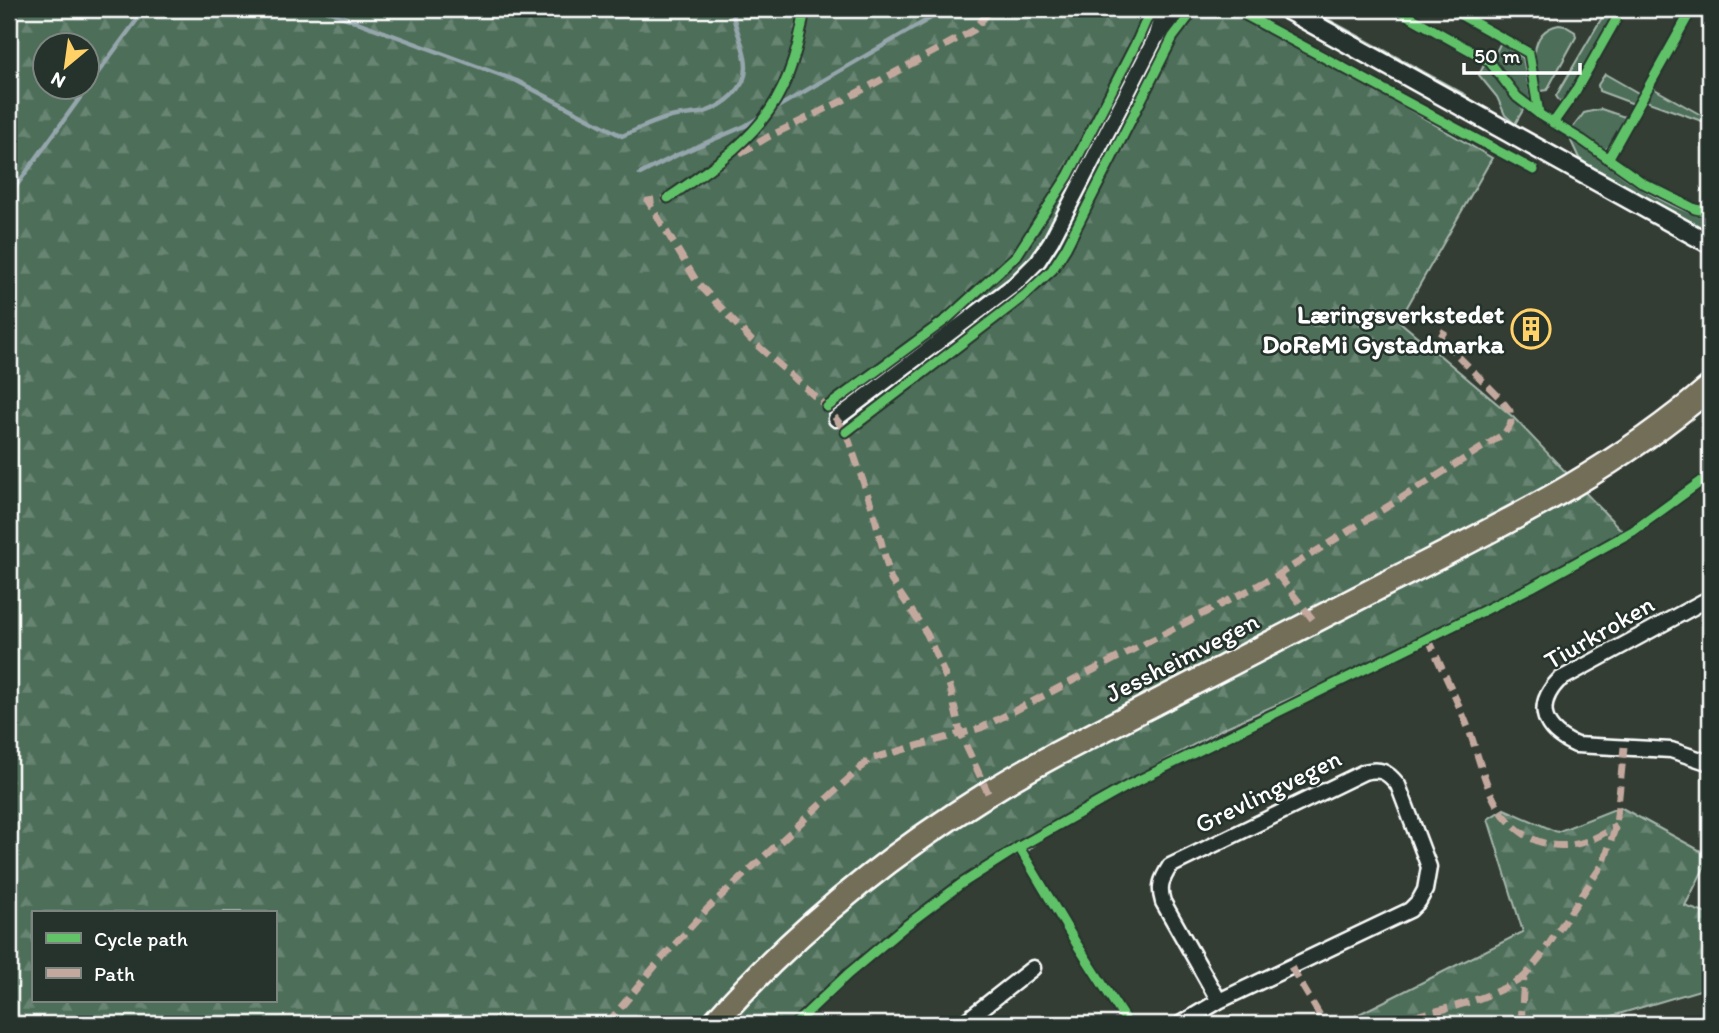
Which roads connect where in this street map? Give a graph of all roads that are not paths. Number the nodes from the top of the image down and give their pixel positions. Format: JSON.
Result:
{"nodes":[{"id":1,"x":1163,"y":9,"type":"edge"},
{"id":2,"x":1178,"y":9,"type":"edge"},
{"id":3,"x":1286,"y":9,"type":"edge"},
{"id":4,"x":1155,"y":39,"type":"junction"},
{"id":5,"x":1710,"y":244,"type":"edge"},
{"id":6,"x":1710,"y":387,"type":"edge"},
{"id":7,"x":836,"y":419,"type":"dead end"},
{"id":8,"x":1710,"y":598,"type":"edge"},
{"id":9,"x":1710,"y":763,"type":"edge"},
{"id":10,"x":1033,"y":968,"type":"dead end"},
{"id":11,"x":1219,"y":1001,"type":"junction"},
{"id":12,"x":713,"y":1024,"type":"edge"},
{"id":13,"x":962,"y":1024,"type":"edge"},
{"id":14,"x":1180,"y":1024,"type":"edge"}],
"edges":[{"from":1,"to":4,"type":"street"},
{"from":2,"to":4,"type":"street"},
{"from":3,"to":5,"type":"street"},
{"from":4,"to":7,"type":"street"},
{"from":6,"to":12,"type":"main road","name":"Jessheimvegen"},
{"from":8,"to":9,"type":"street","name":"Tiurkroken"},
{"from":10,"to":13,"type":"street"},
{"from":11,"to":11,"type":"street","name":"Grevlingvegen"},
{"from":11,"to":14,"type":"street","name":"Grevlingvegen"}]}
